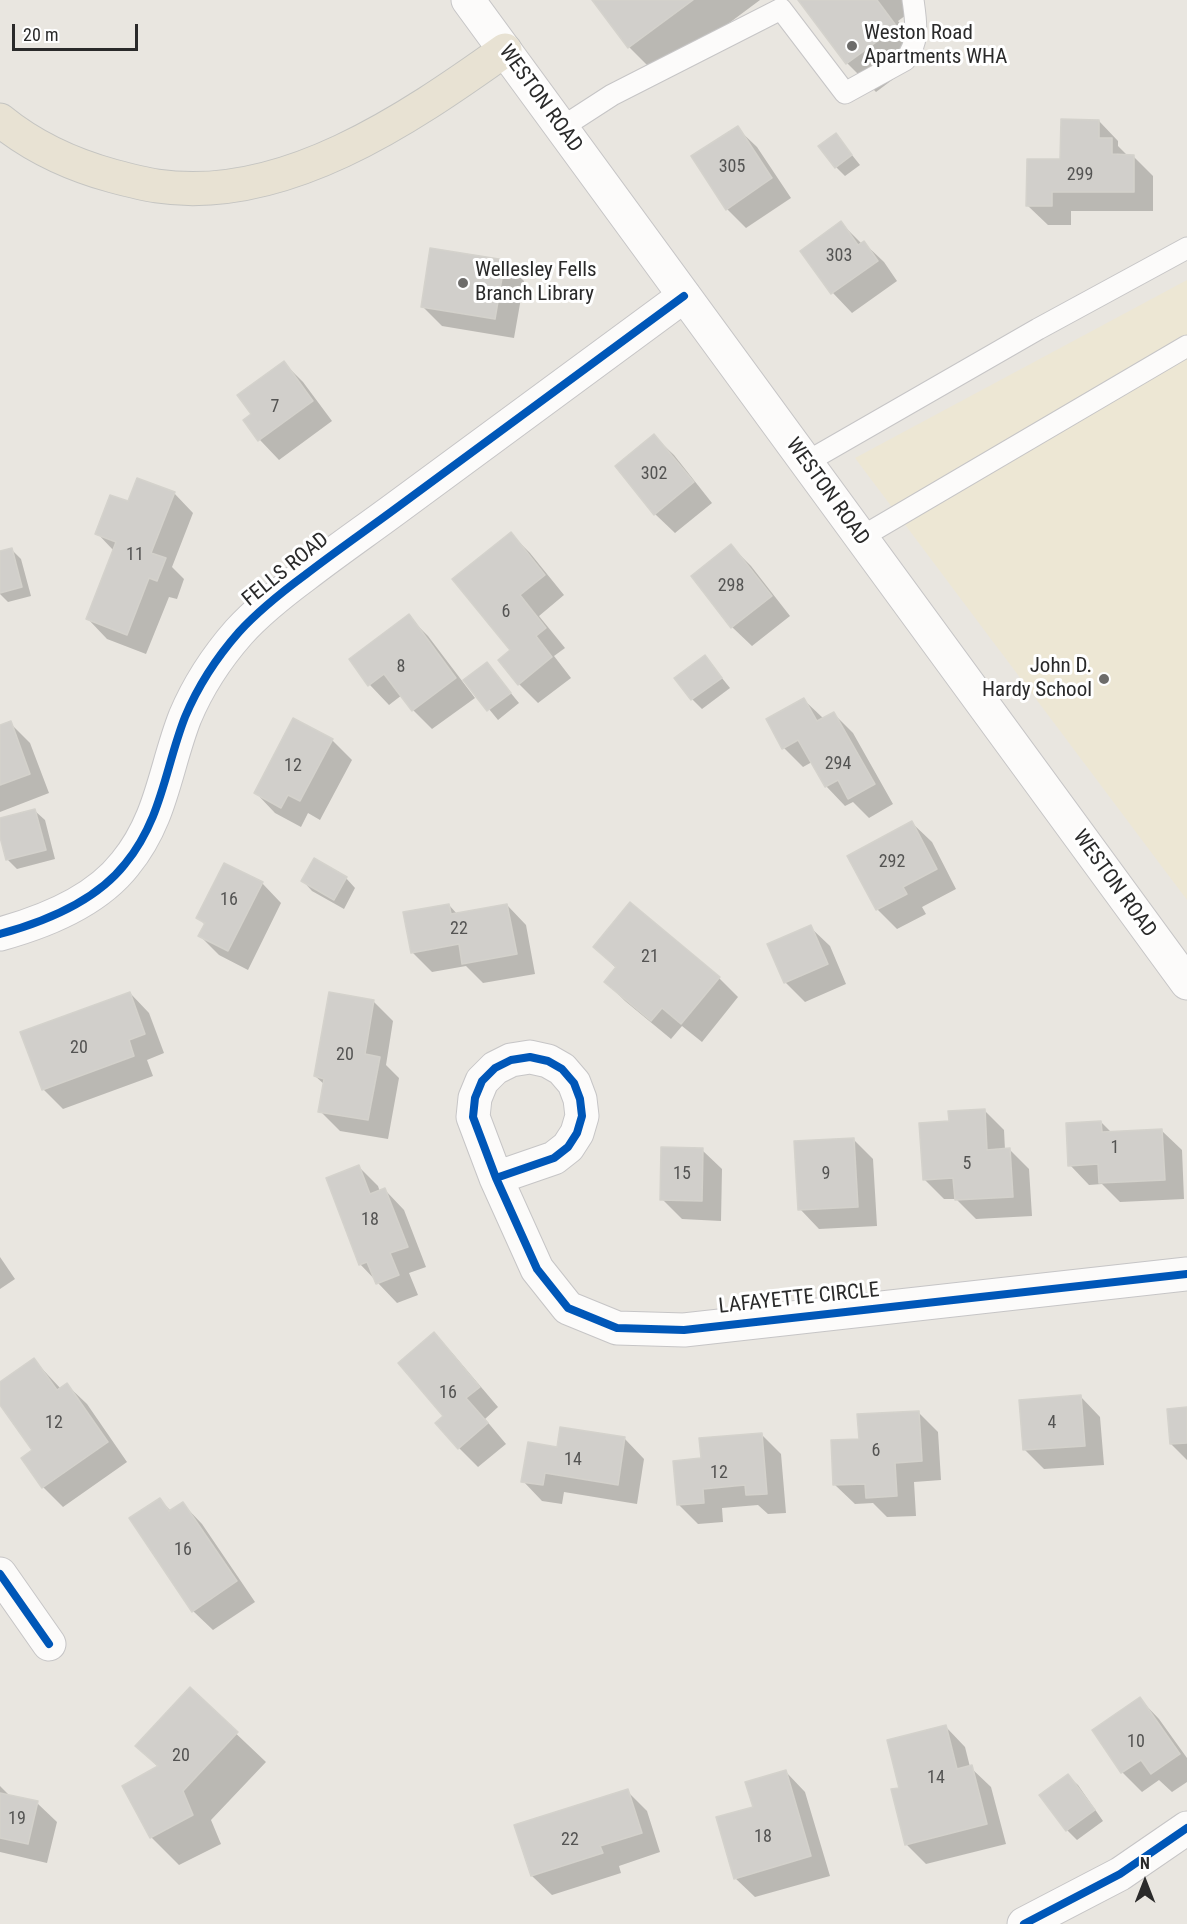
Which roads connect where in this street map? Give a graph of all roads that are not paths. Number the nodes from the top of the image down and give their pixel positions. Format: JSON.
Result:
{"nodes":[{"id":1,"x":468,"y":0,"type":"edge"},
{"id":2,"x":913,"y":0,"type":"edge"},
{"id":3,"x":505,"y":50,"type":"junction"},
{"id":4,"x":0,"y":120,"type":"edge"},
{"id":5,"x":561,"y":128,"type":"junction"},
{"id":6,"x":1187,"y":248,"type":"edge"},
{"id":7,"x":684,"y":296,"type":"junction"},
{"id":8,"x":1187,"y":346,"type":"edge"},
{"id":9,"x":805,"y":463,"type":"junction"},
{"id":10,"x":860,"y":538,"type":"junction"},
{"id":11,"x":0,"y":934,"type":"edge"},
{"id":12,"x":1187,"y":983,"type":"edge"},
{"id":13,"x":496,"y":1178,"type":"dead end"},
{"id":14,"x":1187,"y":1274,"type":"edge"},
{"id":15,"x":0,"y":1574,"type":"edge"},
{"id":16,"x":49,"y":1644,"type":"dead end"},
{"id":17,"x":1187,"y":1828,"type":"edge"},
{"id":18,"x":1024,"y":1924,"type":"edge"}],
"edges":[{"from":1,"to":3,"type":"street","name":"WESTON ROAD"},
{"from":2,"to":5,"type":"lane"},
{"from":3,"to":4,"type":"highway"},
{"from":3,"to":5,"type":"street","name":"WESTON ROAD"},
{"from":5,"to":7,"type":"street","name":"WESTON ROAD"},
{"from":6,"to":9,"type":"lane"},
{"from":7,"to":9,"type":"street","name":"WESTON ROAD"},
{"from":7,"to":11,"type":"street","name":"FELLS ROAD"},
{"from":8,"to":10,"type":"lane"},
{"from":9,"to":10,"type":"street","name":"WESTON ROAD"},
{"from":10,"to":12,"type":"street","name":"WESTON ROAD"},
{"from":13,"to":14,"type":"street","name":"LAFAYETTE CIRCLE"},
{"from":15,"to":16,"type":"street"},
{"from":17,"to":18,"type":"street"}]}
